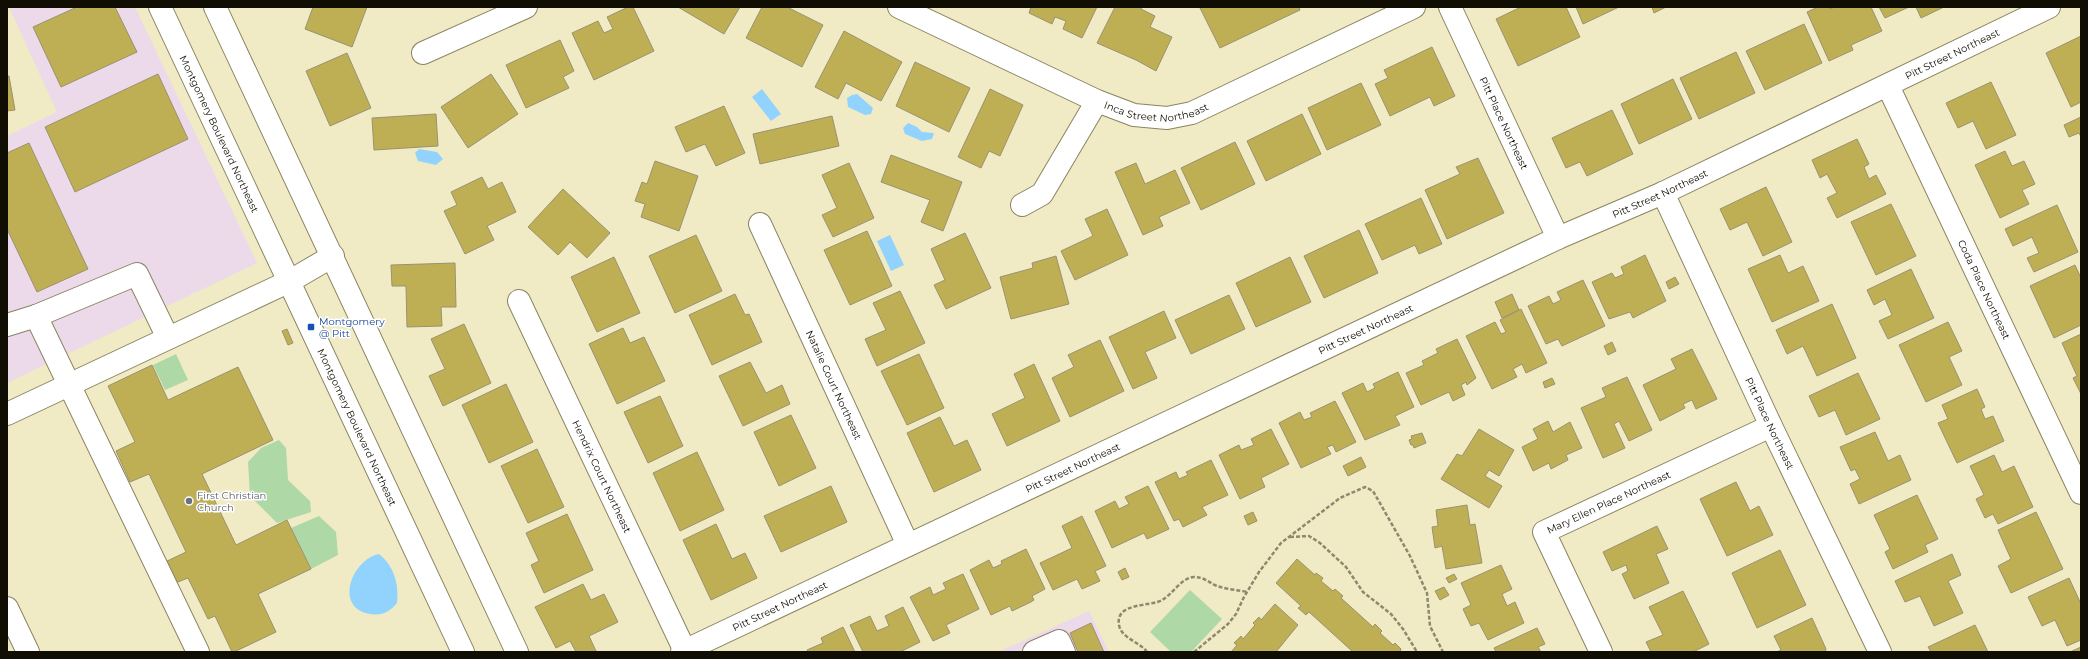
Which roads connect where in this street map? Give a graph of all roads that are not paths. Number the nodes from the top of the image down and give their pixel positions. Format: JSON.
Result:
{"nodes":[{"id":1,"x":160,"y":7,"type":"edge"},
{"id":2,"x":215,"y":7,"type":"edge"},
{"id":3,"x":526,"y":7,"type":"edge"},
{"id":4,"x":899,"y":7,"type":"edge"},
{"id":5,"x":1414,"y":7,"type":"edge"},
{"id":6,"x":1450,"y":7,"type":"edge"},
{"id":7,"x":2050,"y":7,"type":"edge"},
{"id":8,"x":423,"y":52,"type":"dead end"},
{"id":9,"x":1888,"y":86,"type":"junction"},
{"id":10,"x":1097,"y":101,"type":"junction"},
{"id":11,"x":1663,"y":193,"type":"junction"},
{"id":12,"x":1022,"y":205,"type":"dead end"},
{"id":13,"x":760,"y":224,"type":"dead end"},
{"id":14,"x":1558,"y":238,"type":"junction"},
{"id":15,"x":333,"y":256,"type":"junction"},
{"id":16,"x":290,"y":281,"type":"junction"},
{"id":17,"x":519,"y":301,"type":"dead end"},
{"id":18,"x":36,"y":316,"type":"junction"},
{"id":19,"x":7,"y":325,"type":"edge"},
{"id":20,"x":168,"y":338,"type":"junction"},
{"id":21,"x":70,"y":384,"type":"junction"},
{"id":22,"x":7,"y":414,"type":"edge"},
{"id":23,"x":1771,"y":426,"type":"junction"},
{"id":24,"x":2081,"y":493,"type":"edge"},
{"id":25,"x":908,"y":545,"type":"junction"},
{"id":26,"x":7,"y":608,"type":"edge"},
{"id":27,"x":684,"y":651,"type":"edge"},
{"id":28,"x":28,"y":652,"type":"edge"},
{"id":29,"x":198,"y":652,"type":"edge"},
{"id":30,"x":463,"y":652,"type":"edge"},
{"id":31,"x":517,"y":652,"type":"edge"},
{"id":32,"x":1034,"y":652,"type":"edge"},
{"id":33,"x":1064,"y":652,"type":"edge"},
{"id":34,"x":1601,"y":652,"type":"edge"},
{"id":35,"x":1880,"y":652,"type":"edge"}],
"edges":[{"from":1,"to":16,"type":"street","name":"Montgomery Boulevard Northeast"},
{"from":2,"to":15,"type":"street"},
{"from":3,"to":8,"type":"street"},
{"from":4,"to":10,"type":"street","name":"Inca Street Northeast"},
{"from":5,"to":10,"type":"street","name":"Inca Street Northeast"},
{"from":6,"to":14,"type":"street","name":"Pitt Place Northeast"},
{"from":7,"to":9,"type":"street","name":"Pitt Street Northeast"},
{"from":9,"to":11,"type":"street","name":"Pitt Street Northeast"},
{"from":9,"to":24,"type":"street","name":"Coda Place Northeast"},
{"from":10,"to":12,"type":"street"},
{"from":11,"to":14,"type":"street","name":"Pitt Street Northeast"},
{"from":11,"to":23,"type":"street","name":"Pitt Place Northeast"},
{"from":13,"to":25,"type":"street","name":"Natalie Court Northeast"},
{"from":14,"to":25,"type":"street","name":"Pitt Street Northeast"},
{"from":15,"to":16,"type":"street"},
{"from":15,"to":31,"type":"street"},
{"from":16,"to":20,"type":"street"},
{"from":16,"to":30,"type":"street","name":"Montgomery Boulevard Northeast"},
{"from":17,"to":27,"type":"street","name":"Hendrix Court Northeast"},
{"from":18,"to":19,"type":"street"},
{"from":18,"to":20,"type":"street"},
{"from":18,"to":21,"type":"street"},
{"from":20,"to":21,"type":"street"},
{"from":21,"to":22,"type":"street"},
{"from":21,"to":29,"type":"street"},
{"from":23,"to":34,"type":"street","name":"Mary Ellen Place Northeast"},
{"from":23,"to":35,"type":"street","name":"Pitt Place Northeast"},
{"from":25,"to":27,"type":"street","name":"Pitt Street Northeast"},
{"from":26,"to":28,"type":"street"},
{"from":32,"to":33,"type":"street"}]}
